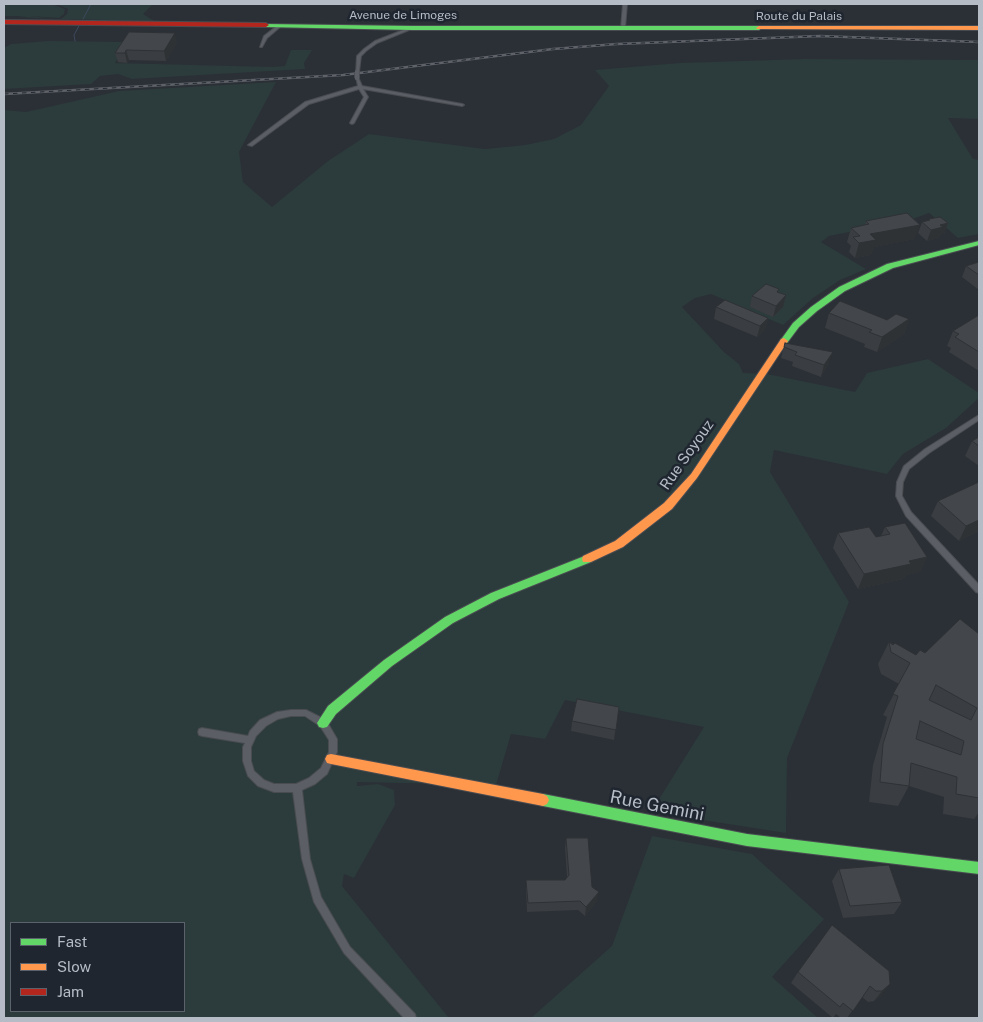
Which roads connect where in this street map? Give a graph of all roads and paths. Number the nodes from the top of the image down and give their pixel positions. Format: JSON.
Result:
{"nodes":[{"id":1,"x":625,"y":4,"type":"edge"},
{"id":2,"x":4,"y":20,"type":"edge"},
{"id":3,"x":412,"y":28,"type":"junction"},
{"id":4,"x":623,"y":28,"type":"junction"},
{"id":5,"x":689,"y":28,"type":"joint"},
{"id":6,"x":979,"y":29,"type":"edge"},
{"id":7,"x":264,"y":32,"type":"junction"},
{"id":8,"x":261,"y":46,"type":"dead end"},
{"id":9,"x":360,"y":87,"type":"junction"},
{"id":10,"x":462,"y":105,"type":"dead end"},
{"id":11,"x":352,"y":123,"type":"dead end"},
{"id":12,"x":250,"y":144,"type":"dead end"},
{"id":13,"x":979,"y":243,"type":"edge"},
{"id":14,"x":979,"y":417,"type":"edge"},
{"id":15,"x":979,"y":590,"type":"edge"},
{"id":16,"x":324,"y":723,"type":"junction"},
{"id":17,"x":202,"y":732,"type":"dead end"},
{"id":18,"x":250,"y":740,"type":"junction"},
{"id":19,"x":331,"y":759,"type":"junction"},
{"id":20,"x":297,"y":788,"type":"junction"},
{"id":21,"x":979,"y":868,"type":"edge"},
{"id":22,"x":411,"y":1018,"type":"edge"}],
"edges":[{"from":1,"to":4,"type":"street"},
{"from":2,"to":7,"type":"main road","name":"Avenue de Limoges"},
{"from":3,"to":4,"type":"main road","name":"Avenue de Limoges"},
{"from":3,"to":7,"type":"main road","name":"Avenue de Limoges"},
{"from":3,"to":9,"type":"street","bridge":true},
{"from":4,"to":5,"type":"main road","name":"Avenue de Limoges"},
{"from":5,"to":6,"type":"main road","name":"Route du Palais"},
{"from":7,"to":8,"type":"street"},
{"from":9,"to":10,"type":"street"},
{"from":9,"to":11,"type":"street"},
{"from":9,"to":12,"type":"street"},
{"from":13,"to":16,"type":"main road","name":"Rue Soyouz"},
{"from":14,"to":15,"type":"street"},
{"from":16,"to":18,"type":"street"},
{"from":16,"to":19,"type":"street"},
{"from":17,"to":18,"type":"street"},
{"from":18,"to":20,"type":"street"},
{"from":19,"to":20,"type":"street"},
{"from":19,"to":21,"type":"main road","name":"Rue Gemini"},
{"from":20,"to":22,"type":"street"}]}
